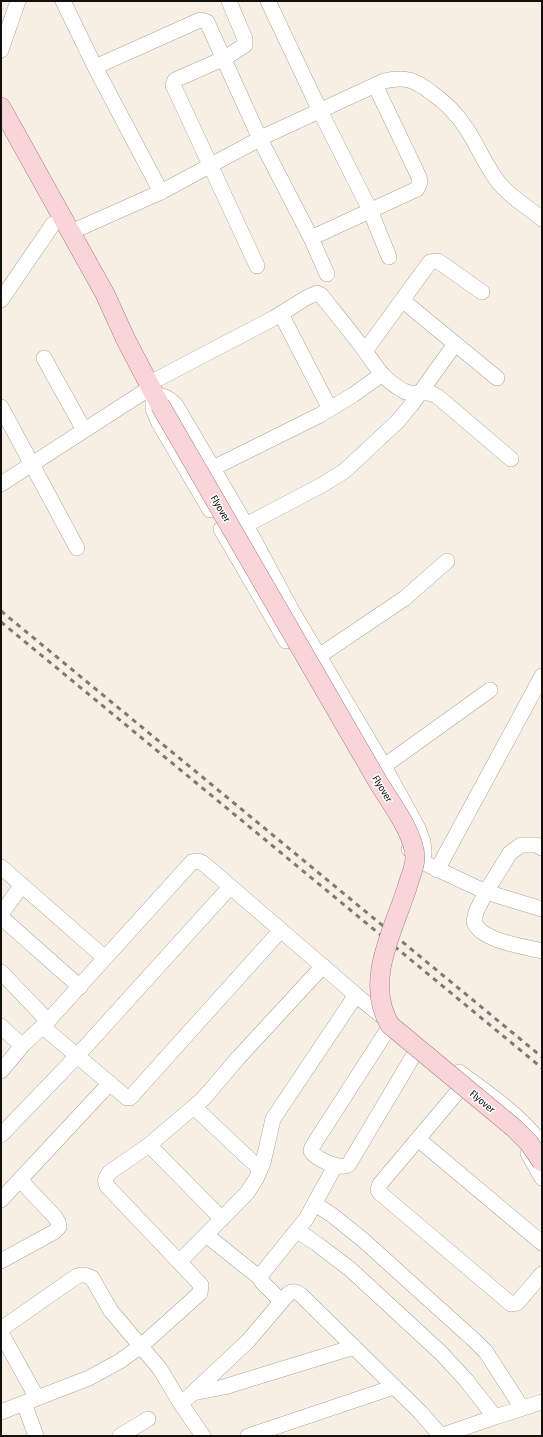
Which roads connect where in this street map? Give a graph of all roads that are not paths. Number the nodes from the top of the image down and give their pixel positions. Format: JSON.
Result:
{"nodes":[{"id":1,"x":63,"y":1,"type":"edge"},
{"id":2,"x":229,"y":1,"type":"edge"},
{"id":3,"x":268,"y":1,"type":"edge"},
{"id":4,"x":15,"y":4,"type":"edge"},
{"id":5,"x":1,"y":50,"type":"edge"},
{"id":6,"x":225,"y":58,"type":"junction"},
{"id":7,"x":95,"y":67,"type":"junction"},
{"id":8,"x":375,"y":86,"type":"junction"},
{"id":9,"x":1,"y":107,"type":"edge"},
{"id":10,"x":320,"y":111,"type":"junction"},
{"id":11,"x":1,"y":132,"type":"edge"},
{"id":12,"x":260,"y":139,"type":"junction"},
{"id":13,"x":211,"y":165,"type":"junction"},
{"id":14,"x":161,"y":192,"type":"junction"},
{"id":15,"x":370,"y":210,"type":"junction"},
{"id":16,"x":542,"y":219,"type":"edge"},
{"id":17,"x":53,"y":224,"type":"junction"},
{"id":18,"x":71,"y":232,"type":"junction"},
{"id":19,"x":311,"y":238,"type":"junction"},
{"id":20,"x":389,"y":257,"type":"dead end"},
{"id":21,"x":257,"y":266,"type":"dead end"},
{"id":22,"x":327,"y":274,"type":"dead end"},
{"id":23,"x":482,"y":292,"type":"dead end"},
{"id":24,"x":2,"y":300,"type":"edge"},
{"id":25,"x":402,"y":300,"type":"junction"},
{"id":26,"x":281,"y":314,"type":"junction"},
{"id":27,"x":126,"y":340,"type":"junction"},
{"id":28,"x":455,"y":344,"type":"junction"},
{"id":29,"x":365,"y":351,"type":"junction"},
{"id":30,"x":44,"y":358,"type":"dead end"},
{"id":31,"x":381,"y":375,"type":"junction"},
{"id":32,"x":497,"y":378,"type":"dead end"},
{"id":33,"x":153,"y":392,"type":"junction"},
{"id":34,"x":422,"y":393,"type":"junction"},
{"id":35,"x":1,"y":407,"type":"edge"},
{"id":36,"x":330,"y":409,"type":"junction"},
{"id":37,"x":84,"y":430,"type":"junction"},
{"id":38,"x":511,"y":459,"type":"dead end"},
{"id":39,"x":31,"y":464,"type":"junction"},
{"id":40,"x":213,"y":468,"type":"junction"},
{"id":41,"x":1,"y":484,"type":"edge"},
{"id":42,"x":246,"y":525,"type":"junction"},
{"id":43,"x":77,"y":548,"type":"dead end"},
{"id":44,"x":447,"y":561,"type":"dead end"},
{"id":45,"x":318,"y":656,"type":"junction"},
{"id":46,"x":542,"y":676,"type":"edge"},
{"id":47,"x":490,"y":690,"type":"dead end"},
{"id":48,"x":384,"y":766,"type":"junction"},
{"id":49,"x":542,"y":848,"type":"edge"},
{"id":50,"x":422,"y":862,"type":"junction"},
{"id":51,"x":1,"y":867,"type":"edge"},
{"id":52,"x":437,"y":870,"type":"junction"},
{"id":53,"x":22,"y":885,"type":"junction"},
{"id":54,"x":230,"y":887,"type":"junction"},
{"id":55,"x":486,"y":892,"type":"junction"},
{"id":56,"x":542,"y":909,"type":"edge"},
{"id":57,"x":1,"y":914,"type":"edge"},
{"id":58,"x":1,"y":917,"type":"edge"},
{"id":59,"x":281,"y":930,"type":"junction"},
{"id":60,"x":542,"y":951,"type":"edge"},
{"id":61,"x":106,"y":958,"type":"junction"},
{"id":62,"x":323,"y":966,"type":"junction"},
{"id":63,"x":1,"y":972,"type":"edge"},
{"id":64,"x":80,"y":987,"type":"junction"},
{"id":65,"x":356,"y":995,"type":"junction"},
{"id":66,"x":374,"y":1011,"type":"junction"},
{"id":67,"x":46,"y":1024,"type":"junction"},
{"id":68,"x":1,"y":1026,"type":"edge"},
{"id":69,"x":388,"y":1029,"type":"junction"},
{"id":70,"x":22,"y":1046,"type":"junction"},
{"id":71,"x":415,"y":1053,"type":"junction"},
{"id":72,"x":77,"y":1056,"type":"junction"},
{"id":73,"x":1,"y":1070,"type":"edge"},
{"id":74,"x":110,"y":1084,"type":"junction"},
{"id":75,"x":460,"y":1089,"type":"junction"},
{"id":76,"x":195,"y":1108,"type":"junction"},
{"id":77,"x":1,"y":1135,"type":"edge"},
{"id":78,"x":418,"y":1139,"type":"junction"},
{"id":79,"x":542,"y":1144,"type":"edge"},
{"id":80,"x":149,"y":1145,"type":"junction"},
{"id":81,"x":542,"y":1162,"type":"edge"},
{"id":82,"x":335,"y":1166,"type":"junction"},
{"id":83,"x":260,"y":1169,"type":"junction"},
{"id":84,"x":542,"y":1178,"type":"edge"},
{"id":85,"x":20,"y":1180,"type":"junction"},
{"id":86,"x":1,"y":1200,"type":"edge"},
{"id":87,"x":315,"y":1204,"type":"junction"},
{"id":88,"x":222,"y":1219,"type":"junction"},
{"id":89,"x":298,"y":1231,"type":"junction"},
{"id":90,"x":206,"y":1235,"type":"junction"},
{"id":91,"x":542,"y":1243,"type":"edge"},
{"id":92,"x":1,"y":1261,"type":"edge"},
{"id":93,"x":180,"y":1261,"type":"junction"},
{"id":94,"x":542,"y":1274,"type":"edge"},
{"id":95,"x":260,"y":1278,"type":"junction"},
{"id":96,"x":281,"y":1301,"type":"junction"},
{"id":97,"x":1,"y":1329,"type":"edge"},
{"id":98,"x":1,"y":1333,"type":"edge"},
{"id":99,"x":141,"y":1346,"type":"junction"},
{"id":100,"x":354,"y":1346,"type":"junction"},
{"id":101,"x":394,"y":1387,"type":"junction"},
{"id":102,"x":193,"y":1393,"type":"junction"},
{"id":103,"x":30,"y":1400,"type":"junction"},
{"id":104,"x":542,"y":1402,"type":"edge"},
{"id":105,"x":181,"y":1404,"type":"junction"},
{"id":106,"x":522,"y":1408,"type":"junction"},
{"id":107,"x":1,"y":1412,"type":"edge"},
{"id":108,"x":495,"y":1416,"type":"junction"},
{"id":109,"x":148,"y":1420,"type":"dead end"},
{"id":110,"x":36,"y":1436,"type":"edge"},
{"id":111,"x":120,"y":1436,"type":"edge"},
{"id":112,"x":203,"y":1436,"type":"edge"},
{"id":113,"x":248,"y":1436,"type":"edge"},
{"id":114,"x":441,"y":1436,"type":"edge"}],
"edges":[{"from":1,"to":7,"type":"street"},
{"from":2,"to":6,"type":"street"},
{"from":3,"to":10,"type":"street"},
{"from":4,"to":5,"type":"street"},
{"from":6,"to":7,"type":"street"},
{"from":6,"to":12,"type":"street"},
{"from":6,"to":13,"type":"street"},
{"from":7,"to":14,"type":"street"},
{"from":8,"to":10,"type":"street"},
{"from":8,"to":15,"type":"street"},
{"from":8,"to":16,"type":"street"},
{"from":9,"to":18,"type":"main road"},
{"from":10,"to":12,"type":"street"},
{"from":10,"to":15,"type":"street"},
{"from":11,"to":17,"type":"main road"},
{"from":12,"to":13,"type":"street"},
{"from":12,"to":19,"type":"street"},
{"from":13,"to":14,"type":"street"},
{"from":13,"to":21,"type":"street"},
{"from":14,"to":18,"type":"street"},
{"from":15,"to":19,"type":"street"},
{"from":15,"to":20,"type":"street"},
{"from":17,"to":24,"type":"street"},
{"from":17,"to":27,"type":"main road"},
{"from":18,"to":27,"type":"main road"},
{"from":19,"to":22,"type":"street"},
{"from":23,"to":25,"type":"street"},
{"from":25,"to":28,"type":"street"},
{"from":25,"to":29,"type":"street"},
{"from":26,"to":29,"type":"street"},
{"from":26,"to":33,"type":"street"},
{"from":26,"to":36,"type":"street"},
{"from":27,"to":33,"type":"main road","name":"Flyover"},
{"from":28,"to":32,"type":"street"},
{"from":28,"to":34,"type":"street"},
{"from":29,"to":31,"type":"street"},
{"from":30,"to":37,"type":"street"},
{"from":31,"to":34,"type":"street"},
{"from":31,"to":36,"type":"street"},
{"from":33,"to":37,"type":"street"},
{"from":33,"to":40,"type":"street"},
{"from":33,"to":50,"type":"street"},
{"from":33,"to":81,"type":"main road","name":"Flyover","bridge":true},
{"from":34,"to":38,"type":"street"},
{"from":34,"to":42,"type":"street"},
{"from":35,"to":39,"type":"street"},
{"from":36,"to":40,"type":"street"},
{"from":37,"to":39,"type":"street"},
{"from":39,"to":41,"type":"street"},
{"from":39,"to":43,"type":"street"},
{"from":40,"to":42,"type":"street"},
{"from":42,"to":45,"type":"street"},
{"from":44,"to":45,"type":"street"},
{"from":45,"to":48,"type":"street"},
{"from":46,"to":52,"type":"street"},
{"from":47,"to":48,"type":"street"},
{"from":48,"to":50,"type":"street"},
{"from":49,"to":55,"type":"street"},
{"from":50,"to":52,"type":"street"},
{"from":51,"to":53,"type":"street"},
{"from":52,"to":55,"type":"street"},
{"from":53,"to":57,"type":"street"},
{"from":53,"to":61,"type":"street"},
{"from":54,"to":59,"type":"street"},
{"from":54,"to":61,"type":"street"},
{"from":54,"to":72,"type":"street"},
{"from":55,"to":56,"type":"street"},
{"from":55,"to":60,"type":"street"},
{"from":58,"to":64,"type":"street"},
{"from":59,"to":62,"type":"street"},
{"from":59,"to":74,"type":"street"},
{"from":61,"to":64,"type":"street"},
{"from":62,"to":65,"type":"street"},
{"from":62,"to":76,"type":"street"},
{"from":63,"to":67,"type":"street"},
{"from":64,"to":67,"type":"street"},
{"from":65,"to":66,"type":"street"},
{"from":65,"to":83,"type":"street"},
{"from":66,"to":69,"type":"street"},
{"from":66,"to":79,"type":"street"},
{"from":67,"to":70,"type":"street"},
{"from":67,"to":72,"type":"street"},
{"from":68,"to":70,"type":"street"},
{"from":69,"to":71,"type":"street"},
{"from":69,"to":82,"type":"street"},
{"from":70,"to":73,"type":"street"},
{"from":71,"to":75,"type":"street"},
{"from":71,"to":82,"type":"street"},
{"from":72,"to":74,"type":"street"},
{"from":72,"to":77,"type":"street"},
{"from":74,"to":85,"type":"street"},
{"from":75,"to":78,"type":"street"},
{"from":75,"to":84,"type":"street"},
{"from":76,"to":80,"type":"street"},
{"from":76,"to":83,"type":"street"},
{"from":78,"to":91,"type":"street"},
{"from":78,"to":94,"type":"street"},
{"from":80,"to":88,"type":"street"},
{"from":80,"to":93,"type":"street"},
{"from":82,"to":87,"type":"street"},
{"from":83,"to":88,"type":"street"},
{"from":85,"to":86,"type":"street"},
{"from":85,"to":92,"type":"street"},
{"from":87,"to":89,"type":"street"},
{"from":87,"to":106,"type":"street"},
{"from":88,"to":90,"type":"street"},
{"from":89,"to":95,"type":"street"},
{"from":89,"to":108,"type":"street"},
{"from":90,"to":93,"type":"street"},
{"from":90,"to":95,"type":"street"},
{"from":93,"to":99,"type":"street"},
{"from":95,"to":96,"type":"street"},
{"from":96,"to":100,"type":"street"},
{"from":96,"to":102,"type":"street"},
{"from":97,"to":99,"type":"street"},
{"from":98,"to":103,"type":"street"},
{"from":99,"to":103,"type":"street"},
{"from":99,"to":105,"type":"street"},
{"from":100,"to":101,"type":"street"},
{"from":100,"to":102,"type":"street"},
{"from":101,"to":113,"type":"street"},
{"from":101,"to":114,"type":"street"},
{"from":102,"to":105,"type":"street"},
{"from":103,"to":107,"type":"street"},
{"from":103,"to":110,"type":"street"},
{"from":104,"to":106,"type":"street"},
{"from":105,"to":112,"type":"street"},
{"from":106,"to":108,"type":"street"},
{"from":108,"to":114,"type":"street"},
{"from":109,"to":111,"type":"street"}]}
